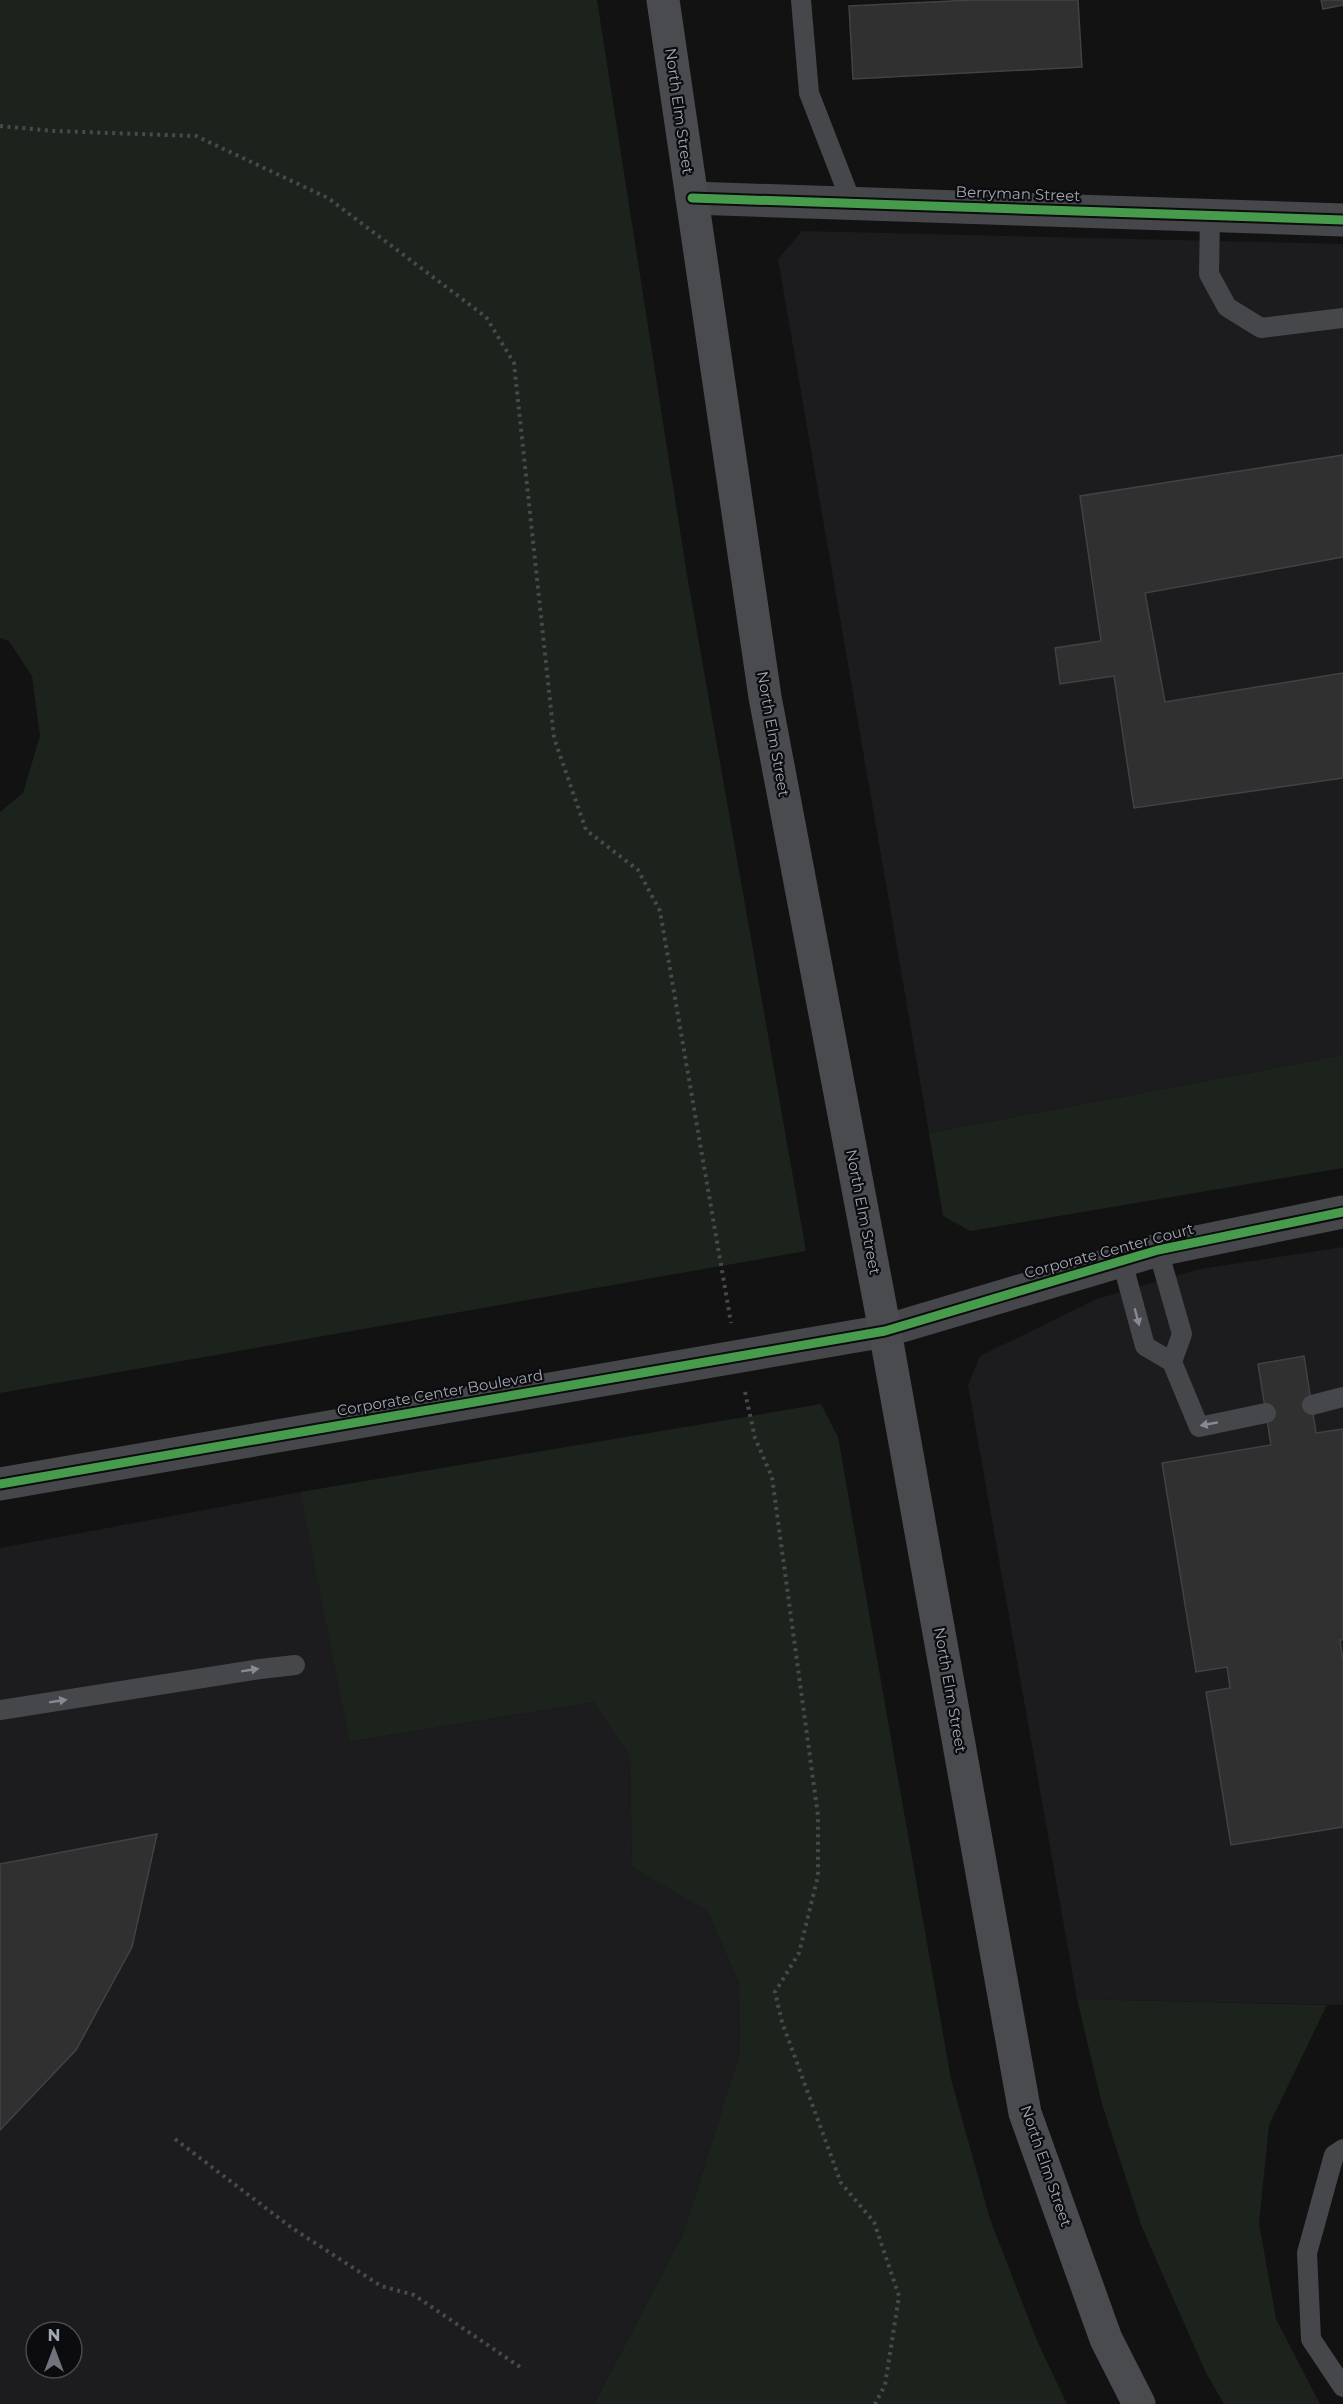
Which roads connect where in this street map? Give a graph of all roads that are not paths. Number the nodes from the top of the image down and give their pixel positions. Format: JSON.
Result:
{"nodes":[{"id":1,"x":663,"y":0,"type":"edge"},
{"id":2,"x":801,"y":0,"type":"edge"},
{"id":3,"x":692,"y":198,"type":"junction"},
{"id":4,"x":852,"y":204,"type":"junction"},
{"id":5,"x":1210,"y":216,"type":"junction"},
{"id":6,"x":1343,"y":220,"type":"edge"},
{"id":7,"x":1343,"y":318,"type":"edge"},
{"id":8,"x":1343,"y":1212,"type":"edge"},
{"id":9,"x":1158,"y":1250,"type":"junction"},
{"id":10,"x":1122,"y":1261,"type":"junction"},
{"id":11,"x":885,"y":1330,"type":"junction"},
{"id":12,"x":1172,"y":1362,"type":"junction"},
{"id":13,"x":1343,"y":1397,"type":"edge"},
{"id":14,"x":1312,"y":1405,"type":"dead end"},
{"id":15,"x":1266,"y":1413,"type":"dead end"},
{"id":16,"x":0,"y":1484,"type":"edge"},
{"id":17,"x":295,"y":1665,"type":"dead end"},
{"id":18,"x":0,"y":1710,"type":"edge"},
{"id":19,"x":1343,"y":2149,"type":"edge"},
{"id":20,"x":1343,"y":2387,"type":"edge"},
{"id":21,"x":1139,"y":2404,"type":"edge"}],
"edges":[{"from":1,"to":3,"type":"main road","name":"North Elm Street"},
{"from":2,"to":4,"type":"lane"},
{"from":3,"to":4,"type":"street","name":"Berryman Street"},
{"from":3,"to":11,"type":"main road","name":"North Elm Street"},
{"from":4,"to":5,"type":"street","name":"Berryman Street"},
{"from":5,"to":6,"type":"street","name":"Berryman Street"},
{"from":5,"to":7,"type":"lane"},
{"from":8,"to":9,"type":"street","name":"Corporate Center Court"},
{"from":9,"to":10,"type":"street","name":"Corporate Center Court"},
{"from":9,"to":12,"type":"lane"},
{"from":10,"to":11,"type":"street","name":"Corporate Center Court"},
{"from":10,"to":12,"type":"lane","one_way":true},
{"from":11,"to":16,"type":"street","name":"Corporate Center Boulevard"},
{"from":11,"to":21,"type":"main road","name":"North Elm Street"},
{"from":15,"to":12,"type":"lane","one_way":true},
{"from":13,"to":14,"type":"lane"},
{"from":18,"to":17,"type":"lane","one_way":true},
{"from":19,"to":20,"type":"lane"}]}
